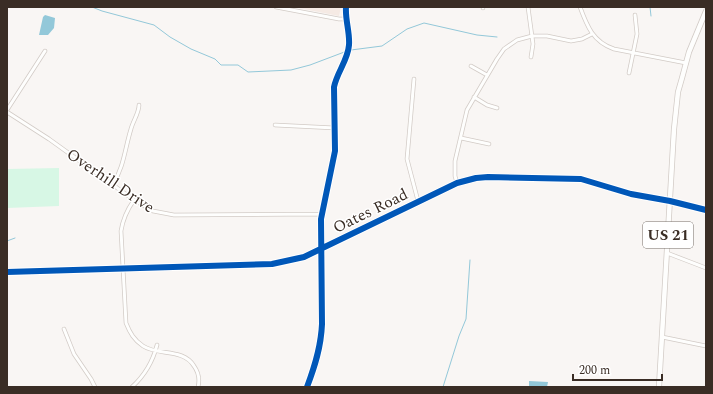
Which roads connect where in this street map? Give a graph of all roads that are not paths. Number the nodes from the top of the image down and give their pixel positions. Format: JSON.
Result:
{"nodes":[{"id":1,"x":276,"y":7,"type":"edge"},
{"id":2,"x":346,"y":7,"type":"edge"},
{"id":3,"x":528,"y":7,"type":"edge"},
{"id":4,"x":580,"y":7,"type":"edge"},
{"id":5,"x":706,"y":11,"type":"edge"},
{"id":6,"x":635,"y":14,"type":"dead end"},
{"id":7,"x":346,"y":19,"type":"junction"},
{"id":8,"x":592,"y":34,"type":"junction"},
{"id":9,"x":532,"y":36,"type":"junction"},
{"id":10,"x":45,"y":51,"type":"dead end"},
{"id":11,"x":633,"y":53,"type":"junction"},
{"id":12,"x":531,"y":57,"type":"dead end"},
{"id":13,"x":686,"y":63,"type":"junction"},
{"id":14,"x":471,"y":66,"type":"dead end"},
{"id":15,"x":629,"y":73,"type":"dead end"},
{"id":16,"x":487,"y":75,"type":"junction"},
{"id":17,"x":414,"y":78,"type":"dead end"},
{"id":18,"x":474,"y":97,"type":"junction"},
{"id":19,"x":139,"y":105,"type":"dead end"},
{"id":20,"x":497,"y":108,"type":"dead end"},
{"id":21,"x":7,"y":112,"type":"edge"},
{"id":22,"x":275,"y":125,"type":"dead end"},
{"id":23,"x":335,"y":128,"type":"junction"},
{"id":24,"x":461,"y":138,"type":"junction"},
{"id":25,"x":489,"y":144,"type":"dead end"},
{"id":26,"x":457,"y":182,"type":"junction"},
{"id":27,"x":113,"y":184,"type":"junction"},
{"id":28,"x":134,"y":200,"type":"junction"},
{"id":29,"x":418,"y":201,"type":"junction"},
{"id":30,"x":670,"y":201,"type":"junction"},
{"id":31,"x":706,"y":210,"type":"edge"},
{"id":32,"x":321,"y":214,"type":"junction"},
{"id":33,"x":321,"y":249,"type":"junction"},
{"id":34,"x":667,"y":253,"type":"junction"},
{"id":35,"x":706,"y":268,"type":"edge"},
{"id":36,"x":123,"y":269,"type":"junction"},
{"id":37,"x":7,"y":272,"type":"edge"},
{"id":38,"x":64,"y":329,"type":"dead end"},
{"id":39,"x":662,"y":337,"type":"junction"},
{"id":40,"x":157,"y":345,"type":"dead end"},
{"id":41,"x":706,"y":346,"type":"edge"},
{"id":42,"x":155,"y":351,"type":"junction"},
{"id":43,"x":95,"y":387,"type":"edge"},
{"id":44,"x":132,"y":387,"type":"edge"},
{"id":45,"x":198,"y":387,"type":"edge"},
{"id":46,"x":307,"y":387,"type":"edge"},
{"id":47,"x":659,"y":387,"type":"edge"}],
"edges":[{"from":1,"to":7,"type":"street"},
{"from":2,"to":7,"type":"street"},
{"from":3,"to":9,"type":"street"},
{"from":4,"to":8,"type":"street"},
{"from":5,"to":13,"type":"main road","number":"US 21"},
{"from":6,"to":11,"type":"street"},
{"from":7,"to":23,"type":"street"},
{"from":8,"to":9,"type":"street"},
{"from":8,"to":11,"type":"street"},
{"from":9,"to":12,"type":"street"},
{"from":9,"to":16,"type":"street"},
{"from":10,"to":21,"type":"street"},
{"from":11,"to":13,"type":"street"},
{"from":11,"to":15,"type":"street"},
{"from":13,"to":30,"type":"main road","number":"US 21"},
{"from":14,"to":16,"type":"street"},
{"from":16,"to":18,"type":"street"},
{"from":17,"to":29,"type":"street"},
{"from":18,"to":20,"type":"street"},
{"from":18,"to":24,"type":"street"},
{"from":19,"to":27,"type":"street"},
{"from":21,"to":27,"type":"street","name":"Overhill Drive"},
{"from":22,"to":23,"type":"street"},
{"from":23,"to":32,"type":"street"},
{"from":24,"to":25,"type":"street"},
{"from":24,"to":26,"type":"street"},
{"from":26,"to":29,"type":"street","name":"Oates Road"},
{"from":26,"to":30,"type":"street","name":"Oates Road"},
{"from":27,"to":28,"type":"street","name":"Overhill Drive"},
{"from":28,"to":32,"type":"street","name":"Overhill Drive"},
{"from":28,"to":36,"type":"street"},
{"from":29,"to":33,"type":"street","name":"Oates Road"},
{"from":30,"to":31,"type":"street"},
{"from":30,"to":34,"type":"main road","number":"US 21"},
{"from":32,"to":33,"type":"street"},
{"from":33,"to":36,"type":"street","name":"Oates Road"},
{"from":33,"to":46,"type":"street"},
{"from":34,"to":35,"type":"street"},
{"from":34,"to":39,"type":"main road","number":"US 21"},
{"from":36,"to":37,"type":"street","name":"Oates Road"},
{"from":36,"to":42,"type":"street"},
{"from":38,"to":43,"type":"street"},
{"from":39,"to":41,"type":"street"},
{"from":39,"to":47,"type":"main road","number":"US 21"},
{"from":40,"to":42,"type":"street"},
{"from":42,"to":44,"type":"street"},
{"from":42,"to":45,"type":"street"}]}
